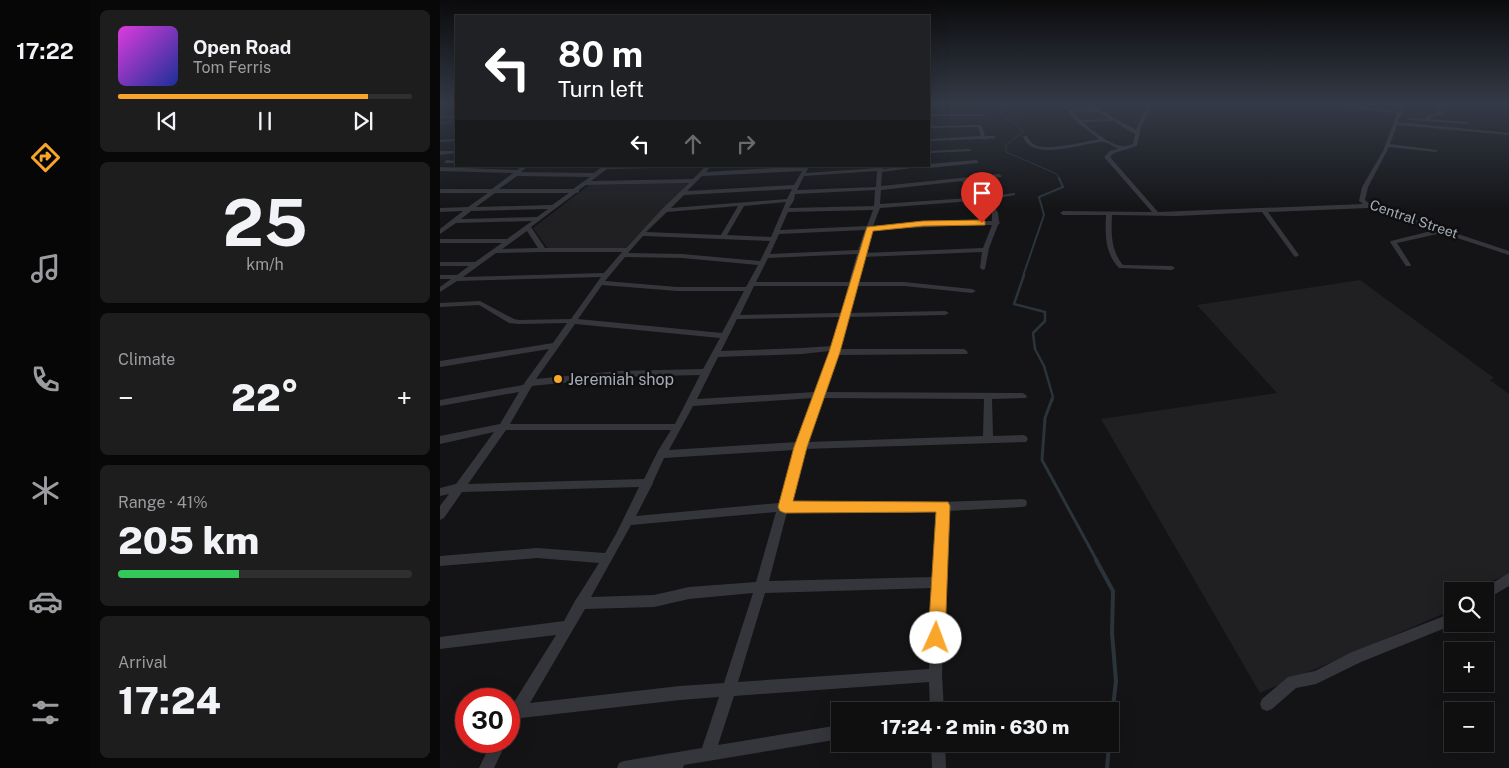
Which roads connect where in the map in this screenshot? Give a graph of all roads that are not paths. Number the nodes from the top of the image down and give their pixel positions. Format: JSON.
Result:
{"nodes":[{"id":1,"x":455,"y":140,"type":"edge"},
{"id":2,"x":1027,"y":140,"type":"edge"},
{"id":3,"x":1100,"y":140,"type":"joint"},
{"id":4,"x":1136,"y":140,"type":"edge"},
{"id":5,"x":1389,"y":140,"type":"edge"},
{"id":6,"x":440,"y":142,"type":"edge"},
{"id":7,"x":1387,"y":145,"type":"junction"},
{"id":8,"x":1123,"y":149,"type":"junction"},
{"id":9,"x":968,"y":150,"type":"dead end"},
{"id":10,"x":1436,"y":151,"type":"dead end"},
{"id":11,"x":455,"y":152,"type":"edge"},
{"id":12,"x":930,"y":152,"type":"edge"},
{"id":13,"x":440,"y":153,"type":"edge"},
{"id":14,"x":447,"y":162,"type":"dead end"},
{"id":15,"x":455,"y":162,"type":"edge"},
{"id":16,"x":976,"y":162,"type":"dead end"},
{"id":17,"x":930,"y":166,"type":"edge"},
{"id":18,"x":525,"y":167,"type":"edge"},
{"id":19,"x":606,"y":167,"type":"edge"},
{"id":20,"x":708,"y":167,"type":"edge"},
{"id":21,"x":909,"y":167,"type":"edge"},
{"id":22,"x":440,"y":169,"type":"edge"},
{"id":23,"x":800,"y":169,"type":"edge"},
{"id":24,"x":880,"y":169,"type":"edge"},
{"id":25,"x":517,"y":173,"type":"junction"},
{"id":26,"x":701,"y":174,"type":"junction"},
{"id":27,"x":596,"y":175,"type":"junction"},
{"id":28,"x":999,"y":176,"type":"dead end"},
{"id":29,"x":964,"y":180,"type":"junction"},
{"id":30,"x":694,"y":181,"type":"junction"},
{"id":31,"x":586,"y":183,"type":"junction"},
{"id":32,"x":880,"y":188,"type":"junction"},
{"id":33,"x":578,"y":190,"type":"junction"},
{"id":34,"x":440,"y":191,"type":"edge"},
{"id":35,"x":492,"y":192,"type":"junction"},
{"id":36,"x":682,"y":193,"type":"junction"},
{"id":37,"x":1013,"y":194,"type":"dead end"},
{"id":38,"x":791,"y":197,"type":"junction"},
{"id":39,"x":988,"y":199,"type":"junction"},
{"id":40,"x":973,"y":200,"type":"junction"},
{"id":41,"x":742,"y":204,"type":"junction"},
{"id":42,"x":1369,"y":206,"type":"junction"},
{"id":43,"x":554,"y":207,"type":"junction"},
{"id":44,"x":877,"y":207,"type":"junction"},
{"id":45,"x":469,"y":209,"type":"junction"},
{"id":46,"x":440,"y":210,"type":"edge"},
{"id":47,"x":664,"y":210,"type":"junction"},
{"id":48,"x":1264,"y":211,"type":"junction"},
{"id":49,"x":1063,"y":213,"type":"dead end"},
{"id":50,"x":1109,"y":213,"type":"junction"},
{"id":51,"x":1156,"y":213,"type":"junction"},
{"id":52,"x":538,"y":219,"type":"junction"},
{"id":53,"x":454,"y":221,"type":"junction"},
{"id":54,"x":997,"y":223,"type":"junction"},
{"id":55,"x":528,"y":227,"type":"junction"},
{"id":56,"x":870,"y":229,"type":"junction"},
{"id":57,"x":1444,"y":230,"type":"junction"},
{"id":58,"x":440,"y":232,"type":"edge"},
{"id":59,"x":642,"y":234,"type":"junction"},
{"id":60,"x":724,"y":235,"type":"junction"},
{"id":61,"x":776,"y":235,"type":"junction"},
{"id":62,"x":440,"y":241,"type":"edge"},
{"id":63,"x":507,"y":241,"type":"junction"},
{"id":64,"x":543,"y":250,"type":"junction"},
{"id":65,"x":985,"y":250,"type":"junction"},
{"id":66,"x":492,"y":251,"type":"junction"},
{"id":67,"x":626,"y":252,"type":"junction"},
{"id":68,"x":1509,"y":253,"type":"edge"},
{"id":69,"x":861,"y":254,"type":"junction"},
{"id":70,"x":1296,"y":256,"type":"dead end"},
{"id":71,"x":764,"y":260,"type":"junction"},
{"id":72,"x":440,"y":264,"type":"edge"},
{"id":73,"x":474,"y":264,"type":"junction"},
{"id":74,"x":1408,"y":264,"type":"dead end"},
{"id":75,"x":983,"y":268,"type":"dead end"},
{"id":76,"x":1172,"y":268,"type":"dead end"},
{"id":77,"x":606,"y":275,"type":"junction"},
{"id":78,"x":440,"y":277,"type":"edge"},
{"id":79,"x":456,"y":278,"type":"junction"},
{"id":80,"x":600,"y":283,"type":"junction"},
{"id":81,"x":853,"y":283,"type":"junction"},
{"id":82,"x":749,"y":287,"type":"junction"},
{"id":83,"x":440,"y":290,"type":"edge"},
{"id":84,"x":972,"y":291,"type":"dead end"},
{"id":85,"x":440,"y":306,"type":"edge"},
{"id":86,"x":945,"y":312,"type":"dead end"},
{"id":87,"x":845,"y":314,"type":"junction"},
{"id":88,"x":734,"y":317,"type":"junction"},
{"id":89,"x":573,"y":321,"type":"junction"},
{"id":90,"x":724,"y":336,"type":"junction"},
{"id":91,"x":557,"y":345,"type":"junction"},
{"id":92,"x":835,"y":350,"type":"junction"},
{"id":93,"x":964,"y":352,"type":"dead end"},
{"id":94,"x":715,"y":354,"type":"junction"},
{"id":95,"x":440,"y":364,"type":"edge"},
{"id":96,"x":706,"y":372,"type":"junction"},
{"id":97,"x":527,"y":386,"type":"junction"},
{"id":98,"x":818,"y":395,"type":"junction"},
{"id":99,"x":988,"y":395,"type":"junction"},
{"id":100,"x":1023,"y":396,"type":"dead end"},
{"id":101,"x":440,"y":403,"type":"edge"},
{"id":102,"x":690,"y":403,"type":"junction"},
{"id":103,"x":503,"y":427,"type":"junction"},
{"id":104,"x":678,"y":427,"type":"junction"},
{"id":105,"x":1023,"y":439,"type":"dead end"},
{"id":106,"x":440,"y":440,"type":"edge"},
{"id":107,"x":988,"y":440,"type":"junction"},
{"id":108,"x":800,"y":447,"type":"junction"},
{"id":109,"x":661,"y":454,"type":"junction"},
{"id":110,"x":648,"y":483,"type":"junction"},
{"id":111,"x":459,"y":488,"type":"junction"},
{"id":112,"x":440,"y":492,"type":"edge"},
{"id":113,"x":1022,"y":502,"type":"dead end"},
{"id":114,"x":943,"y":506,"type":"junction"},
{"id":115,"x":785,"y":507,"type":"junction"},
{"id":116,"x":440,"y":515,"type":"edge"},
{"id":117,"x":628,"y":521,"type":"junction"},
{"id":118,"x":608,"y":558,"type":"junction"},
{"id":119,"x":440,"y":561,"type":"edge"},
{"id":120,"x":1509,"y":579,"type":"edge"},
{"id":121,"x":938,"y":582,"type":"junction"},
{"id":122,"x":761,"y":588,"type":"junction"},
{"id":123,"x":1494,"y":588,"type":"edge"},
{"id":124,"x":580,"y":604,"type":"junction"},
{"id":125,"x":1444,"y":622,"type":"edge"},
{"id":126,"x":567,"y":627,"type":"junction"},
{"id":127,"x":440,"y":643,"type":"edge"},
{"id":128,"x":935,"y":675,"type":"junction"},
{"id":129,"x":730,"y":690,"type":"junction"},
{"id":130,"x":936,"y":702,"type":"edge"},
{"id":131,"x":1267,"y":704,"type":"dead end"},
{"id":132,"x":520,"y":705,"type":"edge"},
{"id":133,"x":520,"y":711,"type":"edge"},
{"id":134,"x":831,"y":733,"type":"edge"},
{"id":135,"x":708,"y":752,"type":"junction"},
{"id":136,"x":938,"y":752,"type":"edge"},
{"id":137,"x":494,"y":753,"type":"edge"},
{"id":138,"x":677,"y":763,"type":"edge"},
{"id":139,"x":486,"y":768,"type":"edge"},
{"id":140,"x":624,"y":768,"type":"edge"},
{"id":141,"x":939,"y":768,"type":"edge"}],
"edges":[{"from":1,"to":6,"type":"street"},
{"from":2,"to":3,"type":"street"},
{"from":3,"to":8,"type":"street"},
{"from":4,"to":8,"type":"street"},
{"from":5,"to":7,"type":"street","name":"Central Street"},
{"from":7,"to":10,"type":"street"},
{"from":7,"to":42,"type":"street","name":"Central Street"},
{"from":8,"to":51,"type":"street"},
{"from":9,"to":12,"type":"street"},
{"from":11,"to":13,"type":"street"},
{"from":14,"to":15,"type":"street"},
{"from":16,"to":17,"type":"street"},
{"from":18,"to":25,"type":"street"},
{"from":19,"to":27,"type":"street"},
{"from":20,"to":26,"type":"street"},
{"from":21,"to":24,"type":"street"},
{"from":22,"to":25,"type":"street"},
{"from":23,"to":24,"type":"street"},
{"from":23,"to":26,"type":"street"},
{"from":23,"to":38,"type":"street"},
{"from":24,"to":32,"type":"street"},
{"from":25,"to":27,"type":"street"},
{"from":25,"to":35,"type":"street"},
{"from":26,"to":30,"type":"street"},
{"from":27,"to":31,"type":"street"},
{"from":28,"to":29,"type":"street"},
{"from":29,"to":32,"type":"street"},
{"from":29,"to":40,"type":"street"},
{"from":30,"to":31,"type":"street"},
{"from":30,"to":36,"type":"street"},
{"from":31,"to":33,"type":"street"},
{"from":32,"to":38,"type":"street"},
{"from":32,"to":44,"type":"street"},
{"from":33,"to":35,"type":"street"},
{"from":33,"to":43,"type":"street"},
{"from":34,"to":35,"type":"street"},
{"from":35,"to":45,"type":"street"},
{"from":36,"to":38,"type":"street"},
{"from":36,"to":47,"type":"street"},
{"from":37,"to":39,"type":"street"},
{"from":38,"to":41,"type":"street"},
{"from":38,"to":44,"type":"street"},
{"from":38,"to":61,"type":"street"},
{"from":39,"to":40,"type":"street"},
{"from":39,"to":54,"type":"street"},
{"from":40,"to":44,"type":"street"},
{"from":41,"to":47,"type":"street"},
{"from":41,"to":60,"type":"street"},
{"from":42,"to":48,"type":"street"},
{"from":42,"to":57,"type":"street","name":"Central Street"},
{"from":43,"to":45,"type":"street"},
{"from":43,"to":52,"type":"street"},
{"from":44,"to":56,"type":"street"},
{"from":45,"to":46,"type":"street"},
{"from":45,"to":53,"type":"street"},
{"from":47,"to":59,"type":"street"},
{"from":48,"to":51,"type":"street"},
{"from":48,"to":70,"type":"street"},
{"from":49,"to":50,"type":"street"},
{"from":50,"to":51,"type":"street"},
{"from":50,"to":76,"type":"street"},
{"from":52,"to":53,"type":"street"},
{"from":52,"to":55,"type":"street"},
{"from":53,"to":58,"type":"street"},
{"from":54,"to":56,"type":"street"},
{"from":54,"to":65,"type":"street"},
{"from":55,"to":63,"type":"street"},
{"from":55,"to":64,"type":"street"},
{"from":56,"to":61,"type":"street"},
{"from":56,"to":69,"type":"street"},
{"from":57,"to":68,"type":"street","name":"Central Street"},
{"from":57,"to":74,"type":"street"},
{"from":59,"to":60,"type":"street"},
{"from":59,"to":67,"type":"street"},
{"from":60,"to":61,"type":"street"},
{"from":61,"to":71,"type":"street"},
{"from":62,"to":63,"type":"street"},
{"from":63,"to":66,"type":"street"},
{"from":64,"to":66,"type":"street"},
{"from":64,"to":67,"type":"street"},
{"from":65,"to":69,"type":"street"},
{"from":65,"to":75,"type":"street"},
{"from":66,"to":73,"type":"street"},
{"from":67,"to":71,"type":"street"},
{"from":67,"to":77,"type":"street"},
{"from":69,"to":71,"type":"street"},
{"from":69,"to":81,"type":"street"},
{"from":71,"to":82,"type":"street"},
{"from":72,"to":73,"type":"street"},
{"from":73,"to":79,"type":"street"},
{"from":77,"to":79,"type":"street"},
{"from":77,"to":80,"type":"street"},
{"from":78,"to":79,"type":"street"},
{"from":79,"to":83,"type":"street"},
{"from":80,"to":82,"type":"street"},
{"from":80,"to":89,"type":"street"},
{"from":81,"to":82,"type":"street"},
{"from":81,"to":84,"type":"street"},
{"from":81,"to":87,"type":"street"},
{"from":82,"to":88,"type":"street"},
{"from":85,"to":89,"type":"street"},
{"from":86,"to":87,"type":"street"},
{"from":87,"to":88,"type":"street"},
{"from":87,"to":92,"type":"street"},
{"from":88,"to":90,"type":"street"},
{"from":89,"to":90,"type":"street"},
{"from":89,"to":91,"type":"street"},
{"from":90,"to":94,"type":"street"},
{"from":91,"to":95,"type":"street"},
{"from":91,"to":97,"type":"street"},
{"from":92,"to":93,"type":"street"},
{"from":92,"to":94,"type":"street"},
{"from":92,"to":98,"type":"street"},
{"from":94,"to":96,"type":"street"},
{"from":96,"to":97,"type":"street"},
{"from":96,"to":102,"type":"street"},
{"from":97,"to":101,"type":"street"},
{"from":97,"to":103,"type":"street"},
{"from":98,"to":99,"type":"street"},
{"from":98,"to":102,"type":"street"},
{"from":98,"to":108,"type":"street"},
{"from":99,"to":100,"type":"street"},
{"from":99,"to":107,"type":"street"},
{"from":102,"to":104,"type":"street"},
{"from":103,"to":104,"type":"street"},
{"from":103,"to":106,"type":"street"},
{"from":103,"to":111,"type":"street"},
{"from":104,"to":109,"type":"street"},
{"from":105,"to":107,"type":"street"},
{"from":107,"to":108,"type":"street"},
{"from":108,"to":109,"type":"street"},
{"from":108,"to":115,"type":"street"},
{"from":109,"to":110,"type":"street"},
{"from":110,"to":111,"type":"street"},
{"from":110,"to":117,"type":"street"},
{"from":111,"to":112,"type":"street"},
{"from":111,"to":116,"type":"street"},
{"from":113,"to":114,"type":"street"},
{"from":114,"to":115,"type":"street"},
{"from":114,"to":121,"type":"street"},
{"from":115,"to":117,"type":"street"},
{"from":115,"to":122,"type":"street"},
{"from":117,"to":118,"type":"street"},
{"from":118,"to":119,"type":"street"},
{"from":118,"to":124,"type":"street"},
{"from":120,"to":123,"type":"street"},
{"from":121,"to":122,"type":"street"},
{"from":121,"to":128,"type":"street"},
{"from":122,"to":124,"type":"street"},
{"from":122,"to":129,"type":"street"},
{"from":124,"to":126,"type":"street"},
{"from":125,"to":131,"type":"street"},
{"from":126,"to":127,"type":"street"},
{"from":126,"to":132,"type":"street"},
{"from":128,"to":129,"type":"street"},
{"from":128,"to":130,"type":"street"},
{"from":129,"to":133,"type":"street"},
{"from":129,"to":135,"type":"street"},
{"from":134,"to":135,"type":"street"},
{"from":135,"to":138,"type":"street"},
{"from":136,"to":141,"type":"street"},
{"from":137,"to":139,"type":"street"},
{"from":138,"to":140,"type":"street"}]}
